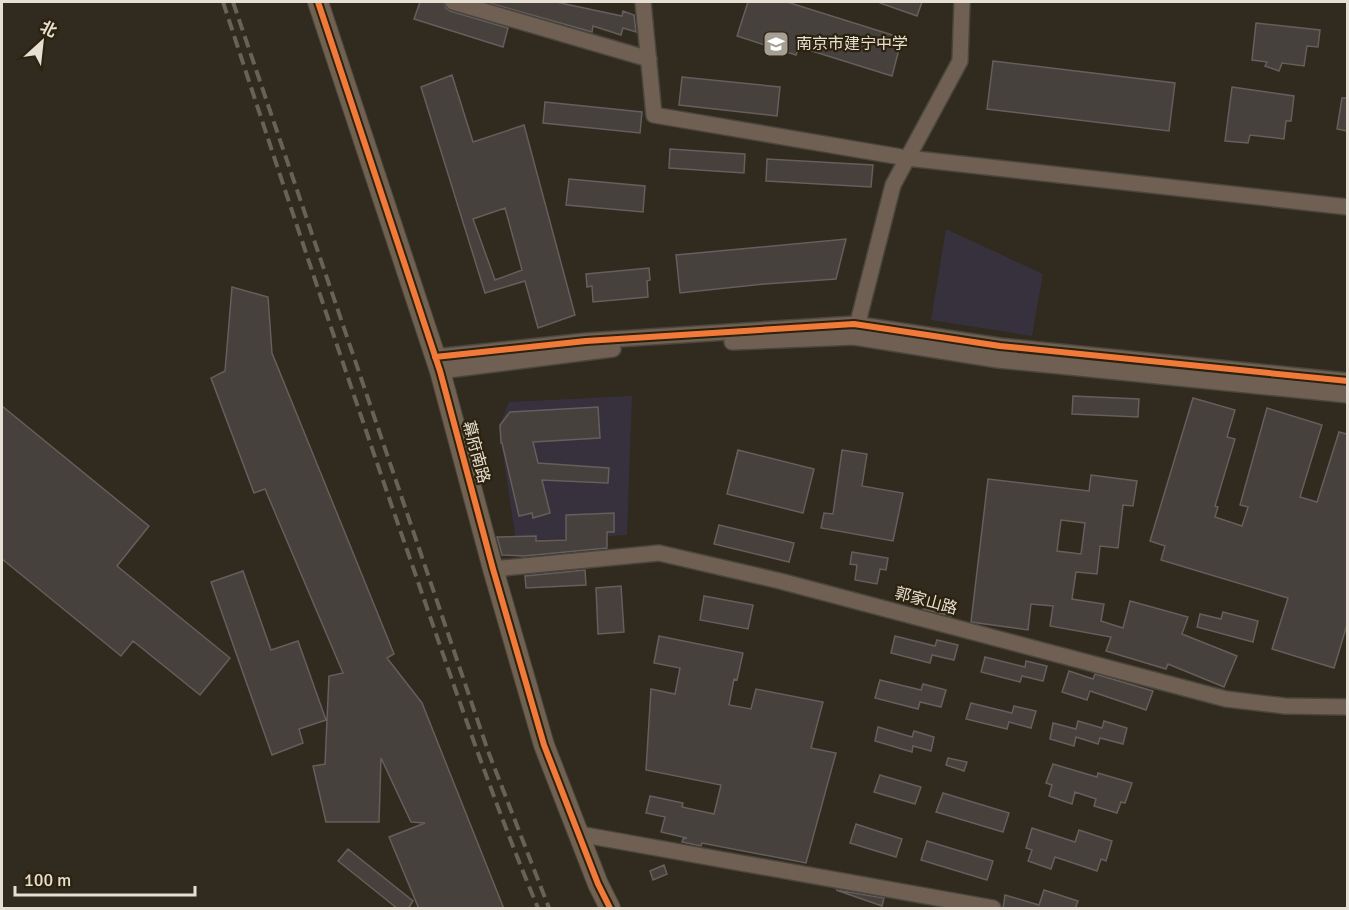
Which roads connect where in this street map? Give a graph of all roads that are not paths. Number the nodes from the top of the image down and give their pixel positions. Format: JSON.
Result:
{"nodes":[{"id":1,"x":318,"y":2,"type":"edge"},
{"id":2,"x":453,"y":2,"type":"edge"},
{"id":3,"x":643,"y":2,"type":"edge"},
{"id":4,"x":962,"y":2,"type":"edge"},
{"id":5,"x":649,"y":58,"type":"junction"},
{"id":6,"x":907,"y":158,"type":"junction"},
{"id":7,"x":1347,"y":207,"type":"edge"},
{"id":8,"x":854,"y":337,"type":"junction"},
{"id":9,"x":437,"y":364,"type":"junction"},
{"id":10,"x":1347,"y":381,"type":"edge"},
{"id":11,"x":1347,"y":395,"type":"edge"},
{"id":12,"x":493,"y":569,"type":"junction"},
{"id":13,"x":1347,"y":707,"type":"edge"},
{"id":14,"x":579,"y":834,"type":"junction"},
{"id":15,"x":610,"y":909,"type":"edge"},
{"id":16,"x":993,"y":909,"type":"edge"}],
"edges":[{"from":1,"to":9,"type":"street","name":"幕府南路"},
{"from":2,"to":5,"type":"street"},
{"from":3,"to":5,"type":"street"},
{"from":4,"to":6,"type":"street"},
{"from":5,"to":6,"type":"street"},
{"from":6,"to":7,"type":"street"},
{"from":6,"to":8,"type":"street"},
{"from":8,"to":9,"type":"street"},
{"from":8,"to":11,"type":"street"},
{"from":9,"to":10,"type":"street"},
{"from":9,"to":12,"type":"street","name":"幕府南路"},
{"from":12,"to":13,"type":"street","name":"郭家山路"},
{"from":12,"to":14,"type":"street","name":"幕府南路"},
{"from":14,"to":15,"type":"street","name":"幕府南路"},
{"from":14,"to":16,"type":"street"}]}
